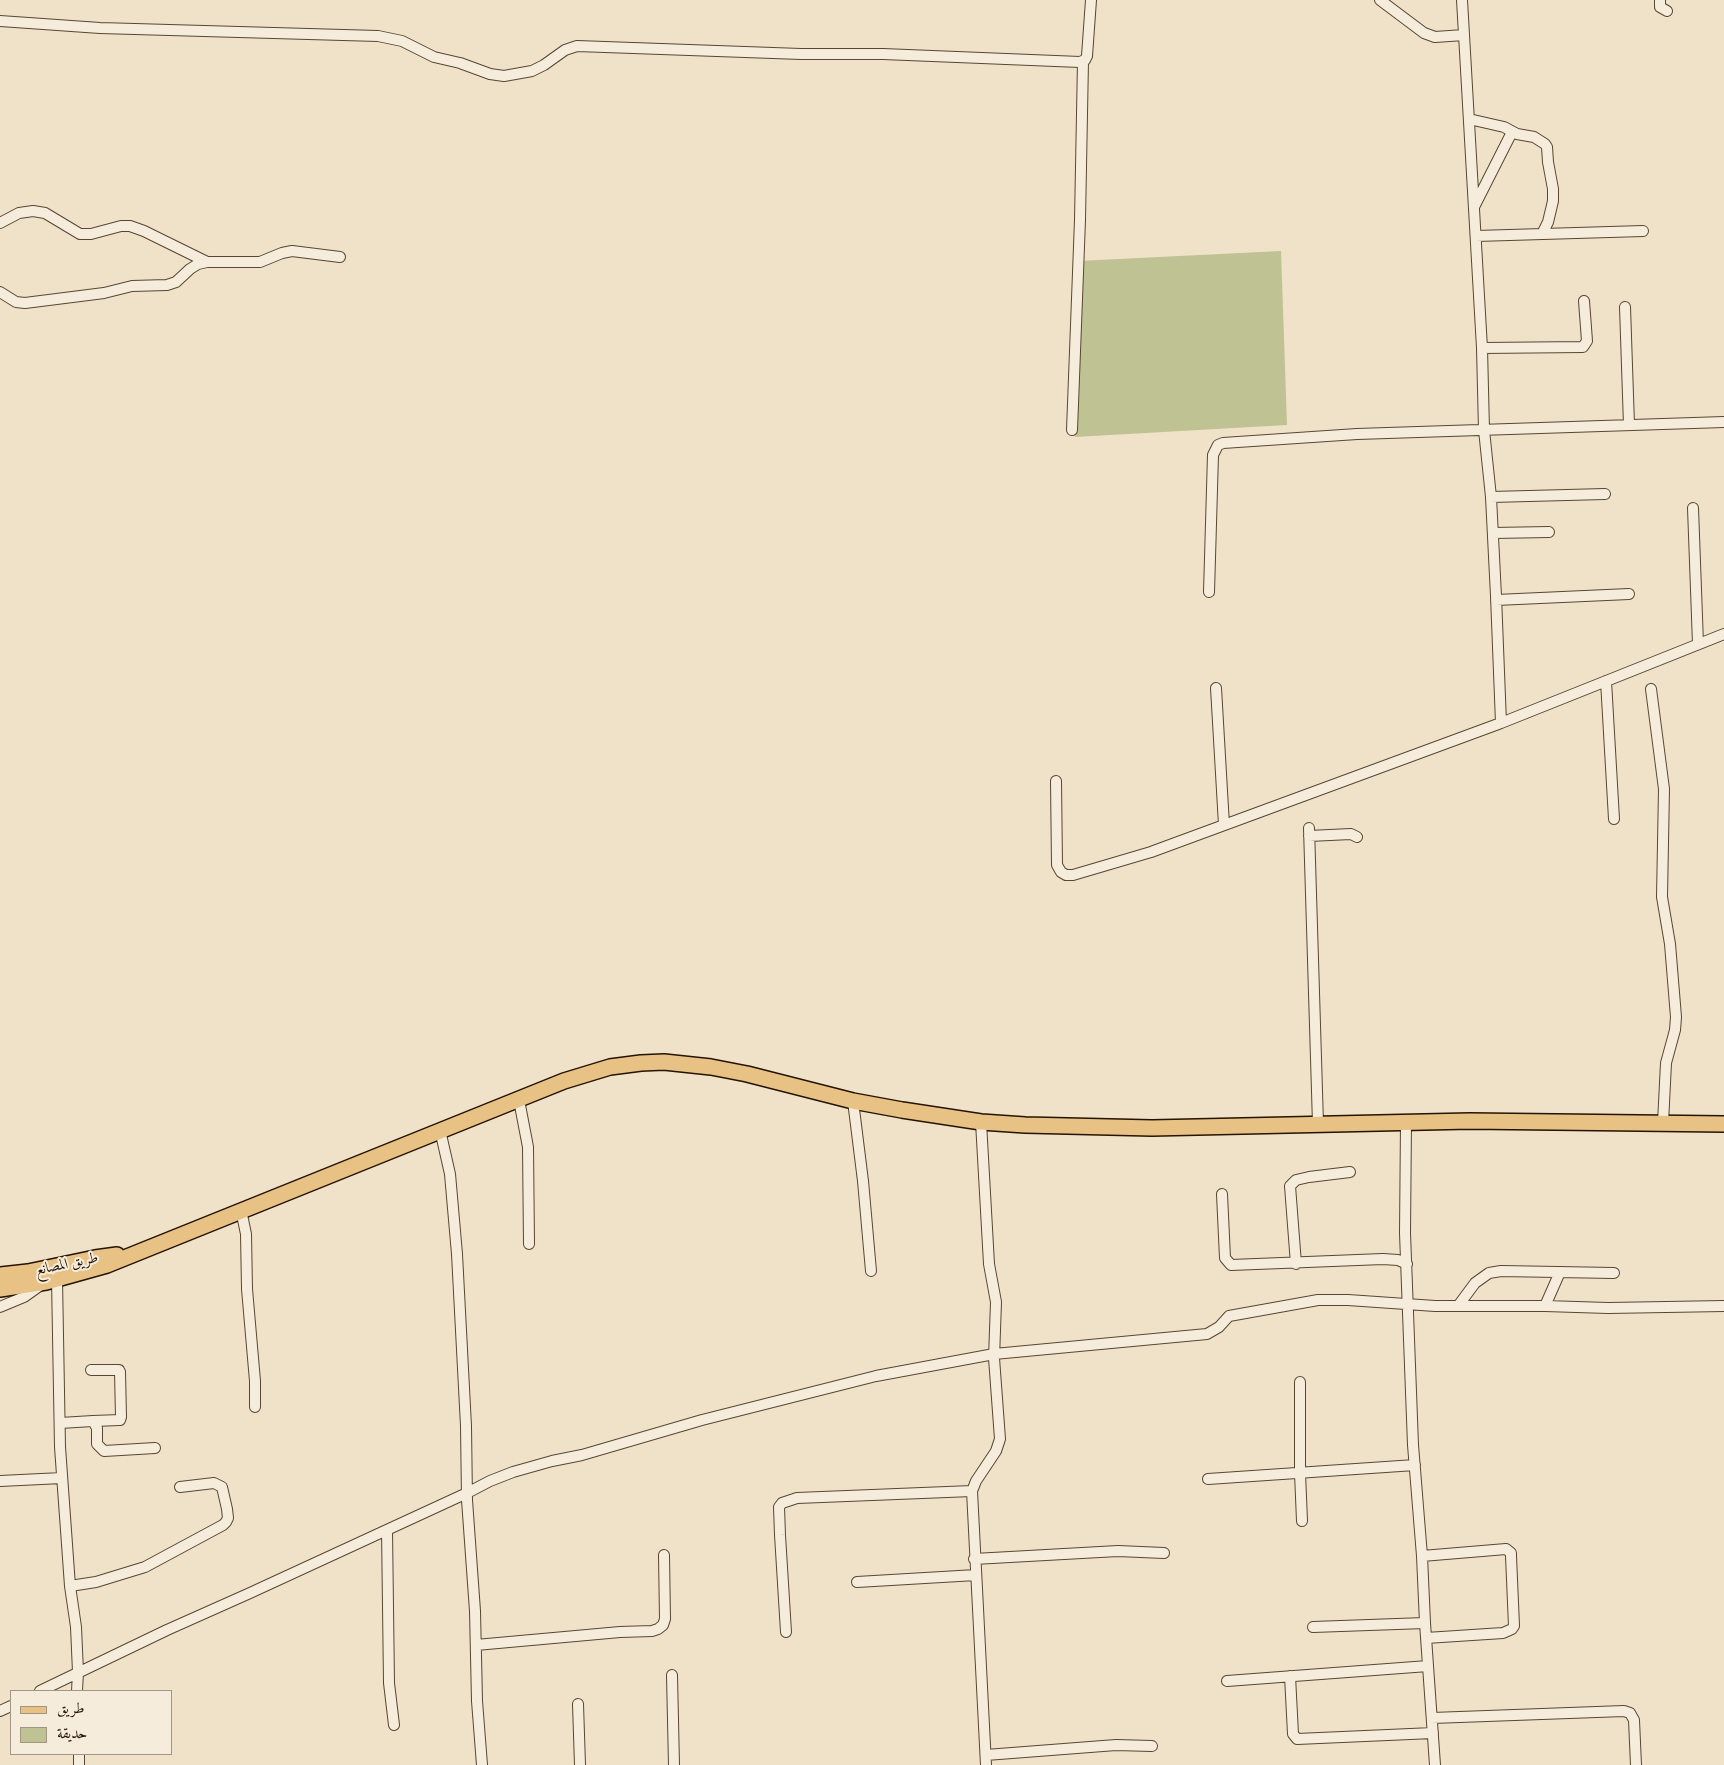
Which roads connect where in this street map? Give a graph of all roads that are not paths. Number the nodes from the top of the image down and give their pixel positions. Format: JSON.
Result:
{"nodes":[{"id":1,"x":1092,"y":0,"type":"edge"},
{"id":2,"x":1380,"y":0,"type":"edge"},
{"id":3,"x":1462,"y":0,"type":"edge"},
{"id":4,"x":1660,"y":0,"type":"edge"},
{"id":5,"x":1667,"y":12,"type":"dead end"},
{"id":6,"x":0,"y":20,"type":"edge"},
{"id":7,"x":1464,"y":35,"type":"junction"},
{"id":8,"x":1084,"y":61,"type":"junction"},
{"id":9,"x":1469,"y":119,"type":"junction"},
{"id":10,"x":1512,"y":132,"type":"junction"},
{"id":11,"x":1474,"y":207,"type":"junction"},
{"id":12,"x":0,"y":223,"type":"edge"},
{"id":13,"x":1643,"y":231,"type":"dead end"},
{"id":14,"x":1542,"y":234,"type":"junction"},
{"id":15,"x":1476,"y":236,"type":"junction"},
{"id":16,"x":340,"y":257,"type":"dead end"},
{"id":17,"x":207,"y":262,"type":"junction"},
{"id":18,"x":0,"y":292,"type":"edge"},
{"id":19,"x":1584,"y":301,"type":"dead end"},
{"id":20,"x":1625,"y":307,"type":"dead end"},
{"id":21,"x":1482,"y":348,"type":"junction"},
{"id":22,"x":1724,"y":422,"type":"edge"},
{"id":23,"x":1630,"y":426,"type":"junction"},
{"id":24,"x":1072,"y":430,"type":"dead end"},
{"id":25,"x":1484,"y":430,"type":"junction"},
{"id":26,"x":1605,"y":494,"type":"dead end"},
{"id":27,"x":1491,"y":497,"type":"junction"},
{"id":28,"x":1693,"y":508,"type":"dead end"},
{"id":29,"x":1549,"y":532,"type":"dead end"},
{"id":30,"x":1493,"y":533,"type":"junction"},
{"id":31,"x":1209,"y":592,"type":"dead end"},
{"id":32,"x":1629,"y":594,"type":"dead end"},
{"id":33,"x":1496,"y":600,"type":"junction"},
{"id":34,"x":1724,"y":634,"type":"edge"},
{"id":35,"x":1698,"y":644,"type":"junction"},
{"id":36,"x":1606,"y":681,"type":"junction"},
{"id":37,"x":1216,"y":688,"type":"dead end"},
{"id":38,"x":1651,"y":689,"type":"dead end"},
{"id":39,"x":1501,"y":723,"type":"junction"},
{"id":40,"x":1056,"y":782,"type":"dead end"},
{"id":41,"x":1614,"y":819,"type":"dead end"},
{"id":42,"x":1224,"y":825,"type":"junction"},
{"id":43,"x":1357,"y":837,"type":"dead end"},
{"id":44,"x":520,"y":1100,"type":"junction"},
{"id":45,"x":853,"y":1100,"type":"junction"},
{"id":46,"x":981,"y":1122,"type":"junction"},
{"id":47,"x":1406,"y":1122,"type":"junction"},
{"id":48,"x":1663,"y":1123,"type":"junction"},
{"id":49,"x":1318,"y":1124,"type":"junction"},
{"id":50,"x":1724,"y":1124,"type":"edge"},
{"id":51,"x":440,"y":1130,"type":"junction"},
{"id":52,"x":1350,"y":1172,"type":"dead end"},
{"id":53,"x":1222,"y":1194,"type":"dead end"},
{"id":54,"x":242,"y":1210,"type":"junction"},
{"id":55,"x":529,"y":1244,"type":"dead end"},
{"id":56,"x":133,"y":1254,"type":"junction"},
{"id":57,"x":1296,"y":1264,"type":"junction"},
{"id":58,"x":1407,"y":1264,"type":"junction"},
{"id":59,"x":871,"y":1271,"type":"dead end"},
{"id":60,"x":1560,"y":1272,"type":"junction"},
{"id":61,"x":1614,"y":1273,"type":"dead end"},
{"id":62,"x":0,"y":1275,"type":"edge"},
{"id":63,"x":51,"y":1280,"type":"junction"},
{"id":64,"x":0,"y":1289,"type":"edge"},
{"id":65,"x":1408,"y":1305,"type":"junction"},
{"id":66,"x":1458,"y":1306,"type":"junction"},
{"id":67,"x":1545,"y":1306,"type":"junction"},
{"id":68,"x":1724,"y":1306,"type":"edge"},
{"id":69,"x":0,"y":1307,"type":"edge"},
{"id":70,"x":994,"y":1354,"type":"junction"},
{"id":71,"x":92,"y":1370,"type":"dead end"},
{"id":72,"x":1300,"y":1382,"type":"dead end"},
{"id":73,"x":254,"y":1407,"type":"dead end"},
{"id":74,"x":93,"y":1421,"type":"junction"},
{"id":75,"x":60,"y":1423,"type":"junction"},
{"id":76,"x":155,"y":1448,"type":"dead end"},
{"id":77,"x":1415,"y":1466,"type":"junction"},
{"id":78,"x":1300,"y":1473,"type":"junction"},
{"id":79,"x":62,"y":1478,"type":"junction"},
{"id":80,"x":1208,"y":1479,"type":"dead end"},
{"id":81,"x":0,"y":1481,"type":"edge"},
{"id":82,"x":180,"y":1487,"type":"dead end"},
{"id":83,"x":972,"y":1492,"type":"junction"},
{"id":84,"x":467,"y":1493,"type":"junction"},
{"id":85,"x":1302,"y":1521,"type":"dead end"},
{"id":86,"x":387,"y":1530,"type":"junction"},
{"id":87,"x":1164,"y":1554,"type":"dead end"},
{"id":88,"x":664,"y":1555,"type":"dead end"},
{"id":89,"x":1422,"y":1556,"type":"junction"},
{"id":90,"x":974,"y":1559,"type":"junction"},
{"id":91,"x":976,"y":1575,"type":"junction"},
{"id":92,"x":857,"y":1582,"type":"dead end"},
{"id":93,"x":70,"y":1586,"type":"junction"},
{"id":94,"x":1425,"y":1623,"type":"junction"},
{"id":95,"x":1313,"y":1627,"type":"dead end"},
{"id":96,"x":786,"y":1632,"type":"dead end"},
{"id":97,"x":1426,"y":1638,"type":"junction"},
{"id":98,"x":476,"y":1645,"type":"junction"},
{"id":99,"x":1428,"y":1666,"type":"junction"},
{"id":100,"x":78,"y":1672,"type":"junction"},
{"id":101,"x":672,"y":1675,"type":"dead end"},
{"id":102,"x":1290,"y":1676,"type":"junction"},
{"id":103,"x":1227,"y":1680,"type":"dead end"},
{"id":104,"x":42,"y":1690,"type":"edge"},
{"id":105,"x":77,"y":1690,"type":"edge"},
{"id":106,"x":578,"y":1704,"type":"dead end"},
{"id":107,"x":1432,"y":1718,"type":"junction"},
{"id":108,"x":394,"y":1725,"type":"dead end"},
{"id":109,"x":1434,"y":1733,"type":"junction"},
{"id":110,"x":1152,"y":1746,"type":"dead end"},
{"id":111,"x":986,"y":1760,"type":"edge"},
{"id":112,"x":482,"y":1765,"type":"edge"},
{"id":113,"x":580,"y":1765,"type":"edge"},
{"id":114,"x":674,"y":1765,"type":"edge"},
{"id":115,"x":1435,"y":1765,"type":"edge"},
{"id":116,"x":1636,"y":1765,"type":"edge"}],
"edges":[{"from":1,"to":8,"type":"street"},
{"from":2,"to":7,"type":"street"},
{"from":3,"to":7,"type":"street"},
{"from":4,"to":5,"type":"street"},
{"from":6,"to":8,"type":"street"},
{"from":7,"to":9,"type":"street"},
{"from":8,"to":24,"type":"street"},
{"from":9,"to":10,"type":"street"},
{"from":9,"to":11,"type":"street"},
{"from":10,"to":11,"type":"street"},
{"from":10,"to":14,"type":"street"},
{"from":11,"to":15,"type":"street"},
{"from":12,"to":17,"type":"street"},
{"from":13,"to":14,"type":"street"},
{"from":14,"to":15,"type":"street"},
{"from":15,"to":21,"type":"street"},
{"from":16,"to":17,"type":"street"},
{"from":17,"to":18,"type":"street"},
{"from":19,"to":21,"type":"street"},
{"from":20,"to":23,"type":"street"},
{"from":21,"to":25,"type":"street"},
{"from":22,"to":23,"type":"street"},
{"from":23,"to":25,"type":"street"},
{"from":25,"to":27,"type":"street"},
{"from":25,"to":31,"type":"street"},
{"from":26,"to":27,"type":"street"},
{"from":27,"to":30,"type":"street"},
{"from":28,"to":35,"type":"street"},
{"from":29,"to":30,"type":"street"},
{"from":30,"to":33,"type":"street"},
{"from":32,"to":33,"type":"street"},
{"from":33,"to":39,"type":"street"},
{"from":34,"to":35,"type":"street"},
{"from":35,"to":36,"type":"street"},
{"from":36,"to":39,"type":"street"},
{"from":36,"to":41,"type":"street"},
{"from":37,"to":42,"type":"street"},
{"from":38,"to":48,"type":"street"},
{"from":39,"to":42,"type":"street"},
{"from":40,"to":42,"type":"street"},
{"from":43,"to":49,"type":"street"},
{"from":44,"to":45,"type":"main road"},
{"from":44,"to":51,"type":"main road"},
{"from":44,"to":55,"type":"street"},
{"from":45,"to":46,"type":"main road"},
{"from":45,"to":59,"type":"street"},
{"from":46,"to":49,"type":"main road"},
{"from":46,"to":70,"type":"street"},
{"from":47,"to":48,"type":"main road"},
{"from":47,"to":49,"type":"main road"},
{"from":47,"to":58,"type":"street"},
{"from":48,"to":50,"type":"main road"},
{"from":51,"to":54,"type":"main road"},
{"from":51,"to":84,"type":"street"},
{"from":52,"to":57,"type":"street"},
{"from":53,"to":57,"type":"street"},
{"from":54,"to":56,"type":"main road"},
{"from":54,"to":73,"type":"street"},
{"from":56,"to":62,"type":"main road","name":"طريق المصانع"},
{"from":56,"to":63,"type":"main road"},
{"from":57,"to":58,"type":"street"},
{"from":58,"to":65,"type":"street"},
{"from":60,"to":61,"type":"street"},
{"from":60,"to":66,"type":"street"},
{"from":60,"to":67,"type":"street"},
{"from":63,"to":64,"type":"main road"},
{"from":63,"to":69,"type":"street"},
{"from":63,"to":75,"type":"street"},
{"from":65,"to":66,"type":"street"},
{"from":65,"to":70,"type":"street"},
{"from":65,"to":77,"type":"street"},
{"from":66,"to":67,"type":"street"},
{"from":67,"to":68,"type":"street"},
{"from":70,"to":83,"type":"street"},
{"from":70,"to":84,"type":"street"},
{"from":71,"to":74,"type":"street"},
{"from":72,"to":78,"type":"street"},
{"from":74,"to":75,"type":"street"},
{"from":74,"to":76,"type":"street"},
{"from":75,"to":79,"type":"street"},
{"from":77,"to":78,"type":"street"},
{"from":77,"to":89,"type":"street"},
{"from":78,"to":80,"type":"street"},
{"from":78,"to":85,"type":"street"},
{"from":79,"to":81,"type":"street"},
{"from":79,"to":93,"type":"street"},
{"from":82,"to":93,"type":"street"},
{"from":83,"to":90,"type":"street"},
{"from":83,"to":96,"type":"street"},
{"from":84,"to":86,"type":"street"},
{"from":84,"to":98,"type":"street"},
{"from":86,"to":100,"type":"street"},
{"from":86,"to":108,"type":"street"},
{"from":87,"to":90,"type":"street"},
{"from":88,"to":98,"type":"street"},
{"from":89,"to":94,"type":"street"},
{"from":89,"to":97,"type":"street"},
{"from":90,"to":91,"type":"street"},
{"from":91,"to":92,"type":"street"},
{"from":91,"to":111,"type":"street"},
{"from":93,"to":100,"type":"street"},
{"from":94,"to":95,"type":"street"},
{"from":94,"to":97,"type":"street"},
{"from":97,"to":99,"type":"street"},
{"from":98,"to":112,"type":"street"},
{"from":99,"to":102,"type":"street"},
{"from":99,"to":107,"type":"street"},
{"from":100,"to":104,"type":"street"},
{"from":100,"to":105,"type":"street"},
{"from":101,"to":114,"type":"street"},
{"from":102,"to":103,"type":"street"},
{"from":102,"to":109,"type":"street"},
{"from":106,"to":113,"type":"street"},
{"from":107,"to":109,"type":"street"},
{"from":107,"to":116,"type":"street"},
{"from":109,"to":115,"type":"street"},
{"from":110,"to":111,"type":"street"}]}
